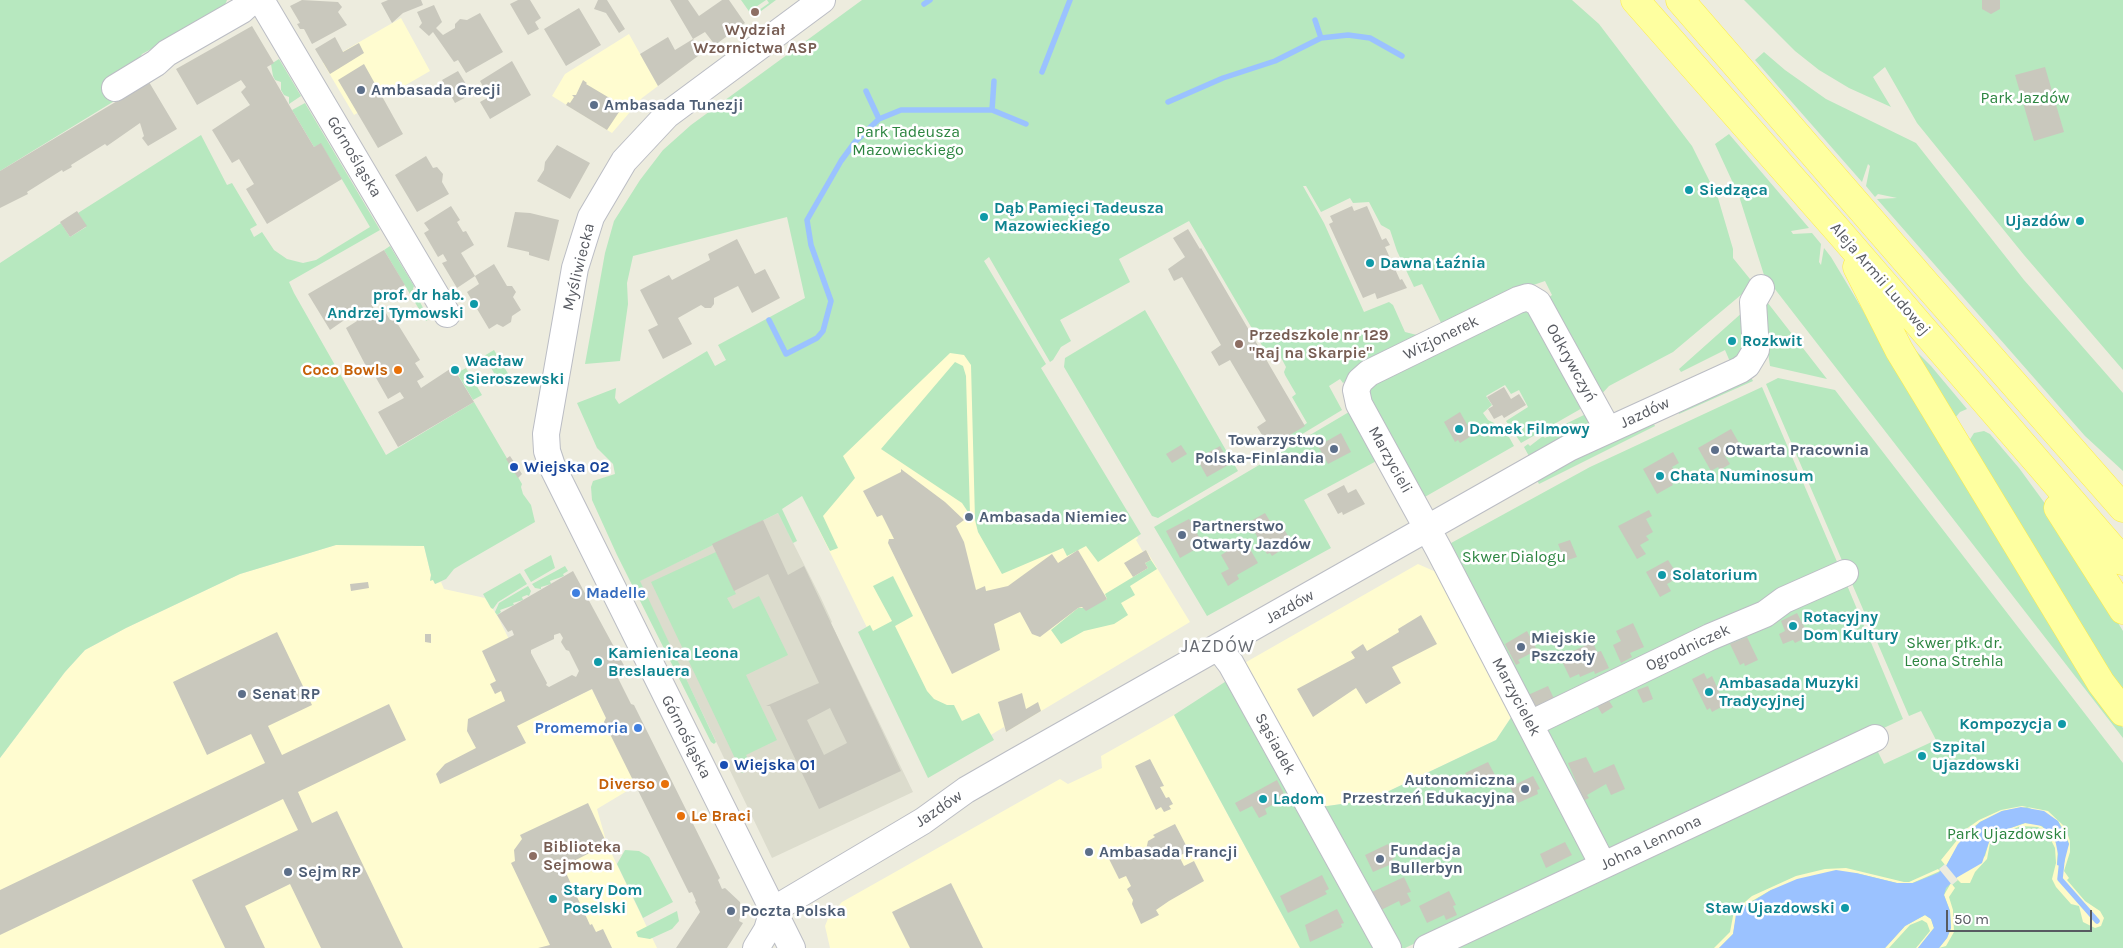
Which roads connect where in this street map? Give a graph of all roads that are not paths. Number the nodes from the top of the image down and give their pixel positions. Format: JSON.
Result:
{"nodes":[{"id":1,"x":253,"y":0,"type":"edge"},
{"id":2,"x":261,"y":0,"type":"edge"},
{"id":3,"x":822,"y":0,"type":"edge"},
{"id":4,"x":1635,"y":0,"type":"edge"},
{"id":5,"x":1680,"y":0,"type":"edge"},
{"id":6,"x":115,"y":88,"type":"dead end"},
{"id":7,"x":1841,"y":234,"type":"junction"},
{"id":8,"x":1761,"y":288,"type":"dead end"},
{"id":9,"x":1533,"y":298,"type":"joint"},
{"id":10,"x":447,"y":314,"type":"dead end"},
{"id":11,"x":1359,"y":383,"type":"joint"},
{"id":12,"x":1994,"y":411,"type":"junction"},
{"id":13,"x":1608,"y":430,"type":"junction"},
{"id":14,"x":2055,"y":432,"type":"junction"},
{"id":15,"x":548,"y":455,"type":"joint"},
{"id":16,"x":2123,"y":484,"type":"edge"},
{"id":17,"x":2123,"y":508,"type":"edge"},
{"id":18,"x":1433,"y":539,"type":"junction"},
{"id":19,"x":2123,"y":561,"type":"edge"},
{"id":20,"x":1845,"y":573,"type":"dead end"},
{"id":21,"x":2123,"y":610,"type":"edge"},
{"id":22,"x":1218,"y":647,"type":"junction"},
{"id":23,"x":2123,"y":712,"type":"edge"},
{"id":24,"x":1530,"y":724,"type":"junction"},
{"id":25,"x":1875,"y":738,"type":"dead end"},
{"id":26,"x":1603,"y":865,"type":"junction"},
{"id":27,"x":773,"y":910,"type":"junction"},
{"id":28,"x":756,"y":948,"type":"edge"},
{"id":29,"x":792,"y":948,"type":"edge"},
{"id":30,"x":1388,"y":948,"type":"edge"},
{"id":31,"x":1427,"y":948,"type":"edge"}],
"edges":[{"from":1,"to":6,"type":"street"},
{"from":2,"to":10,"type":"street","name":"Górnośląska"},
{"from":3,"to":15,"type":"street","name":"Myśliwiecka"},
{"from":4,"to":7,"type":"main road","name":"Aleja Armii Ludowej"},
{"from":5,"to":14,"type":"main road","name":"Aleja Armii Ludowej"},
{"from":7,"to":12,"type":"main road","name":"Aleja Armii Ludowej"},
{"from":7,"to":23,"type":"main road"},
{"from":8,"to":13,"type":"street","name":"Jazdów"},
{"from":9,"to":11,"type":"street","name":"Wizjonerek"},
{"from":9,"to":13,"type":"street","name":"Odkrywczyń"},
{"from":11,"to":18,"type":"street","name":"Marzycieli"},
{"from":12,"to":19,"type":"main road","name":"Aleja Armii Ludowej"},
{"from":12,"to":21,"type":"main road"},
{"from":13,"to":18,"type":"street","name":"Jazdów"},
{"from":14,"to":16,"type":"main road"},
{"from":14,"to":17,"type":"main road","name":"Aleja Armii Ludowej"},
{"from":15,"to":27,"type":"street","name":"Górnośląska"},
{"from":18,"to":22,"type":"street","name":"Jazdów"},
{"from":18,"to":24,"type":"street","name":"Marzycielek"},
{"from":20,"to":24,"type":"street","name":"Ogrodniczek"},
{"from":22,"to":27,"type":"street","name":"Jazdów"},
{"from":22,"to":30,"type":"street","name":"Sąsiadek"},
{"from":24,"to":26,"type":"street","name":"Marzycielek"},
{"from":25,"to":26,"type":"street","name":"Johna Lennona"},
{"from":26,"to":31,"type":"street","name":"Johna Lennona"},
{"from":27,"to":28,"type":"street"},
{"from":27,"to":29,"type":"street","name":"Górnośląska"}]}
